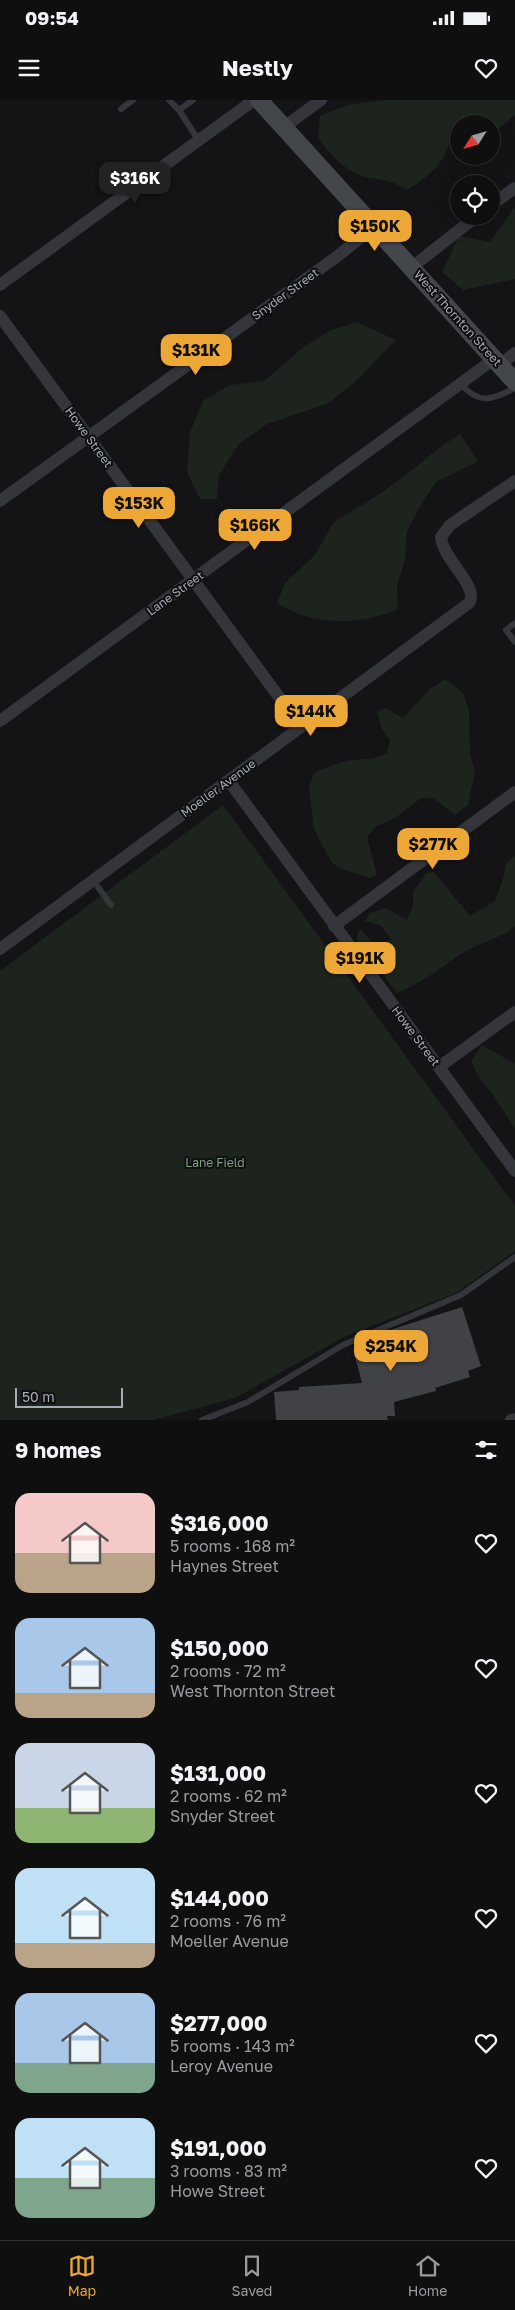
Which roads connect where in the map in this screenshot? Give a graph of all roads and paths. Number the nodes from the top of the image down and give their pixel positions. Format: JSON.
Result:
{"nodes":[{"id":1,"x":134,"y":100,"type":"edge"},
{"id":2,"x":169,"y":100,"type":"edge"},
{"id":3,"x":193,"y":100,"type":"edge"},
{"id":4,"x":254,"y":100,"type":"edge"},
{"id":5,"x":259,"y":100,"type":"edge"},
{"id":6,"x":321,"y":100,"type":"edge"},
{"id":7,"x":121,"y":109,"type":"dead end"},
{"id":8,"x":179,"y":110,"type":"junction"},
{"id":9,"x":284,"y":127,"type":"junction"},
{"id":10,"x":199,"y":141,"type":"junction"},
{"id":11,"x":515,"y":188,"type":"edge"},
{"id":12,"x":500,"y":199,"type":"edge"},
{"id":13,"x":466,"y":225,"type":"edge"},
{"id":14,"x":374,"y":226,"type":"junction"},
{"id":15,"x":412,"y":268,"type":"junction"},
{"id":16,"x":0,"y":286,"type":"edge"},
{"id":17,"x":0,"y":316,"type":"edge"},
{"id":18,"x":515,"y":353,"type":"edge"},
{"id":19,"x":497,"y":362,"type":"junction"},
{"id":20,"x":515,"y":382,"type":"edge"},
{"id":21,"x":460,"y":384,"type":"junction"},
{"id":22,"x":515,"y":388,"type":"edge"},
{"id":23,"x":89,"y":437,"type":"junction"},
{"id":24,"x":515,"y":481,"type":"edge"},
{"id":25,"x":0,"y":501,"type":"edge"},
{"id":26,"x":193,"y":580,"type":"junction"},
{"id":27,"x":515,"y":623,"type":"edge"},
{"id":28,"x":515,"y":642,"type":"edge"},
{"id":29,"x":0,"y":721,"type":"edge"},
{"id":30,"x":301,"y":727,"type":"junction"},
{"id":31,"x":229,"y":781,"type":"junction"},
{"id":32,"x":515,"y":792,"type":"edge"},
{"id":33,"x":93,"y":880,"type":"junction"},
{"id":34,"x":111,"y":905,"type":"dead end"},
{"id":35,"x":334,"y":926,"type":"junction"},
{"id":36,"x":0,"y":949,"type":"edge"},
{"id":37,"x":515,"y":1012,"type":"edge"},
{"id":38,"x":439,"y":1068,"type":"junction"},
{"id":39,"x":515,"y":1171,"type":"edge"},
{"id":40,"x":515,"y":1257,"type":"edge"},
{"id":41,"x":202,"y":1420,"type":"edge"}],
"edges":[{"from":1,"to":7,"type":"lane"},
{"from":2,"to":8,"type":"lane"},
{"from":3,"to":8,"type":"lane"},
{"from":4,"to":10,"type":"street"},
{"from":5,"to":9,"type":"main road","name":"West Thornton Street"},
{"from":6,"to":9,"type":"street"},
{"from":8,"to":10,"type":"lane"},
{"from":9,"to":14,"type":"main road","name":"West Thornton Street"},
{"from":10,"to":16,"type":"street"},
{"from":11,"to":12,"type":"street"},
{"from":13,"to":15,"type":"street"},
{"from":14,"to":15,"type":"main road","name":"West Thornton Street"},
{"from":14,"to":23,"type":"street","name":"Snyder Street"},
{"from":15,"to":19,"type":"main road","name":"West Thornton Street"},
{"from":17,"to":23,"type":"street","name":"Howe Street"},
{"from":18,"to":19,"type":"street","name":"Lane Street"},
{"from":19,"to":20,"type":"main road","name":"West Thornton Street"},
{"from":19,"to":21,"type":"street","name":"Lane Street"},
{"from":21,"to":22,"type":"lane"},
{"from":21,"to":26,"type":"street","name":"Lane Street"},
{"from":23,"to":25,"type":"street","name":"Snyder Street"},
{"from":23,"to":26,"type":"street","name":"Howe Street"},
{"from":24,"to":30,"type":"street","name":"Moeller Avenue"},
{"from":26,"to":29,"type":"street","name":"Lane Street"},
{"from":26,"to":30,"type":"street","name":"Howe Street"},
{"from":27,"to":28,"type":"lane"},
{"from":30,"to":31,"type":"street","name":"Moeller Avenue"},
{"from":31,"to":33,"type":"street","name":"Moeller Avenue"},
{"from":31,"to":35,"type":"street","name":"Howe Street"},
{"from":32,"to":35,"type":"street"},
{"from":33,"to":34,"type":"lane"},
{"from":33,"to":36,"type":"street","name":"Moeller Avenue"},
{"from":35,"to":38,"type":"street","name":"Howe Street"},
{"from":37,"to":38,"type":"street"},
{"from":38,"to":39,"type":"street","name":"Howe Street"},
{"from":40,"to":41,"type":"lane"}]}
